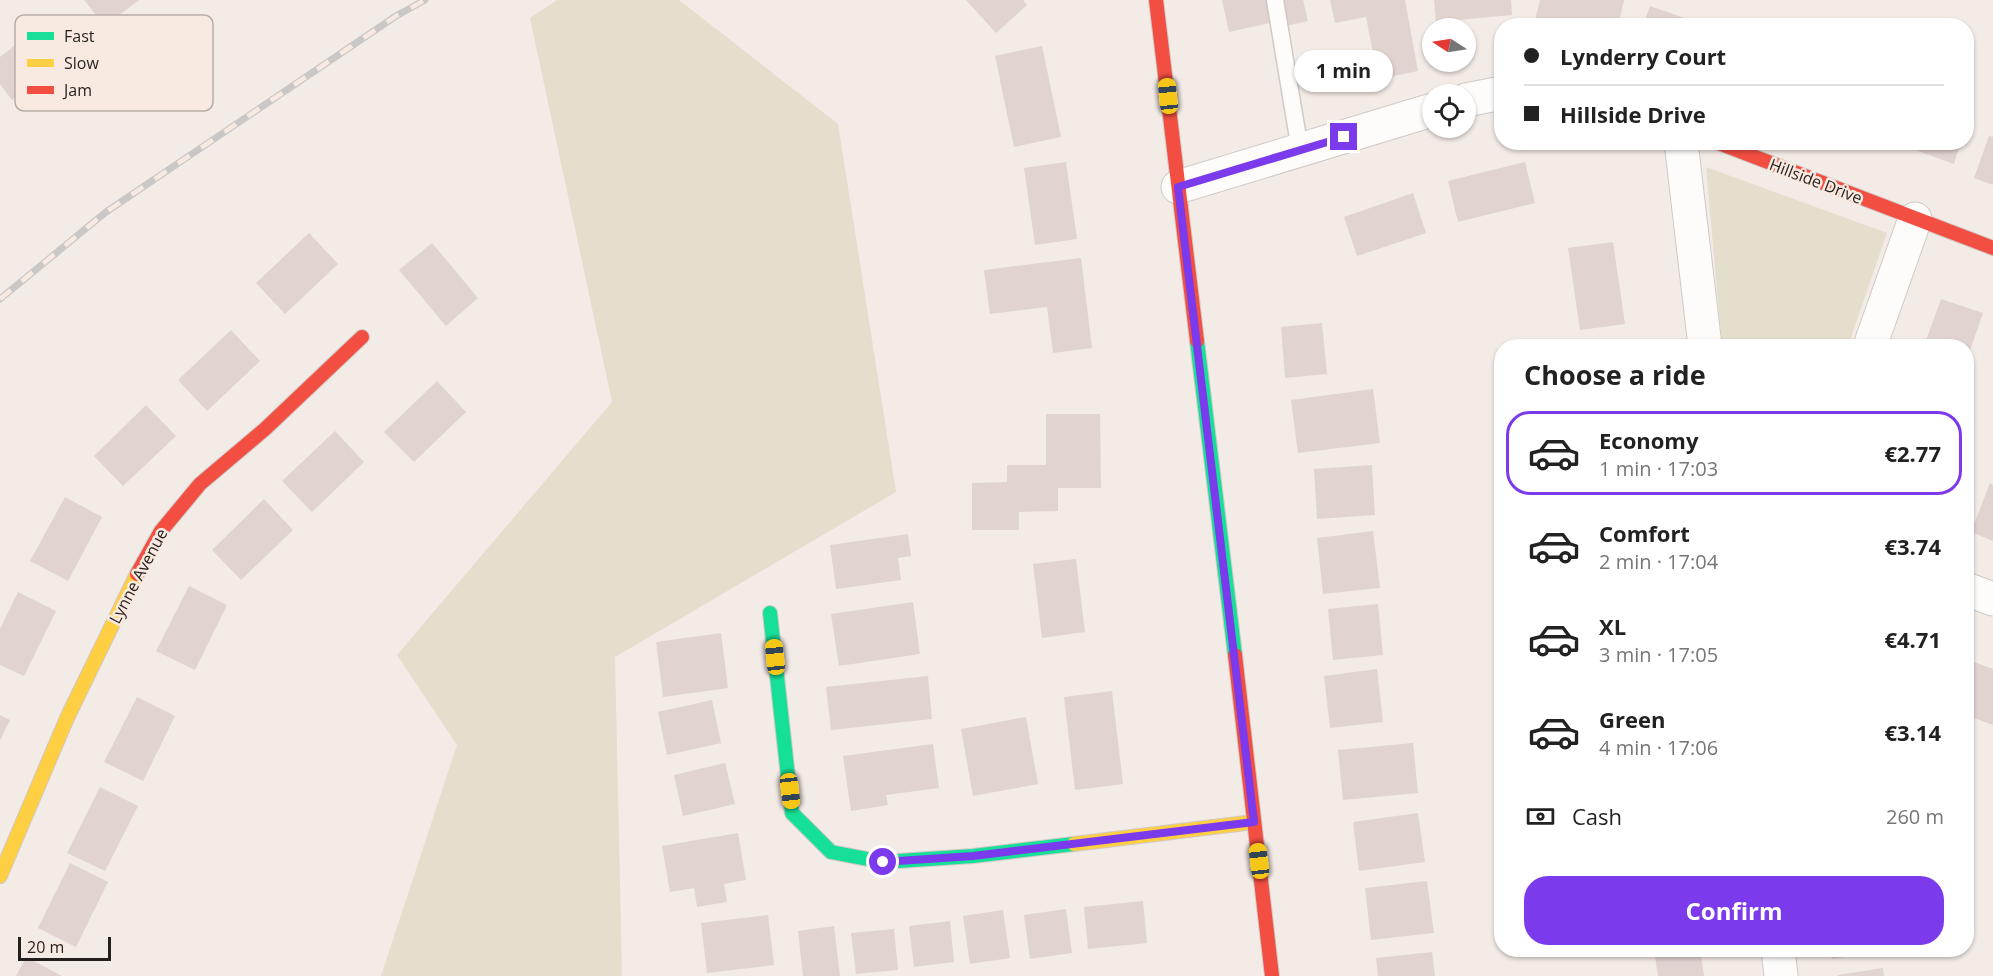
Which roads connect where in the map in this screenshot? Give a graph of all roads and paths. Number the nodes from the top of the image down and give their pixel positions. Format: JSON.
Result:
{"nodes":[{"id":1,"x":1156,"y":0,"type":"edge"},
{"id":2,"x":1275,"y":0,"type":"edge"},
{"id":3,"x":1494,"y":94,"type":"edge"},
{"id":4,"x":1476,"y":97,"type":"edge"},
{"id":5,"x":1422,"y":113,"type":"edge"},
{"id":6,"x":1300,"y":150,"type":"junction"},
{"id":7,"x":1682,"y":150,"type":"edge"},
{"id":8,"x":1737,"y":150,"type":"edge"},
{"id":9,"x":1178,"y":187,"type":"junction"},
{"id":10,"x":1916,"y":219,"type":"junction"},
{"id":11,"x":1993,"y":248,"type":"edge"},
{"id":12,"x":362,"y":337,"type":"dead end"},
{"id":13,"x":1704,"y":339,"type":"edge"},
{"id":14,"x":1873,"y":339,"type":"edge"},
{"id":15,"x":1974,"y":592,"type":"edge"},
{"id":16,"x":1993,"y":599,"type":"edge"},
{"id":17,"x":770,"y":613,"type":"dead end"},
{"id":18,"x":1254,"y":822,"type":"junction"},
{"id":19,"x":0,"y":876,"type":"edge"},
{"id":20,"x":1779,"y":957,"type":"edge"},
{"id":21,"x":1272,"y":976,"type":"edge"},
{"id":22,"x":1781,"y":976,"type":"edge"}],
"edges":[{"from":1,"to":9,"type":"street"},
{"from":2,"to":6,"type":"lane"},
{"from":3,"to":4,"type":"street"},
{"from":5,"to":6,"type":"street"},
{"from":6,"to":9,"type":"street"},
{"from":7,"to":13,"type":"street"},
{"from":8,"to":10,"type":"street","name":"Hillside Drive"},
{"from":9,"to":18,"type":"street"},
{"from":10,"to":11,"type":"street","name":"Hillside Drive"},
{"from":10,"to":14,"type":"street"},
{"from":12,"to":19,"type":"street","name":"Lynne Avenue"},
{"from":15,"to":16,"type":"street"},
{"from":17,"to":18,"type":"street"},
{"from":18,"to":21,"type":"street"},
{"from":20,"to":22,"type":"street"}]}
